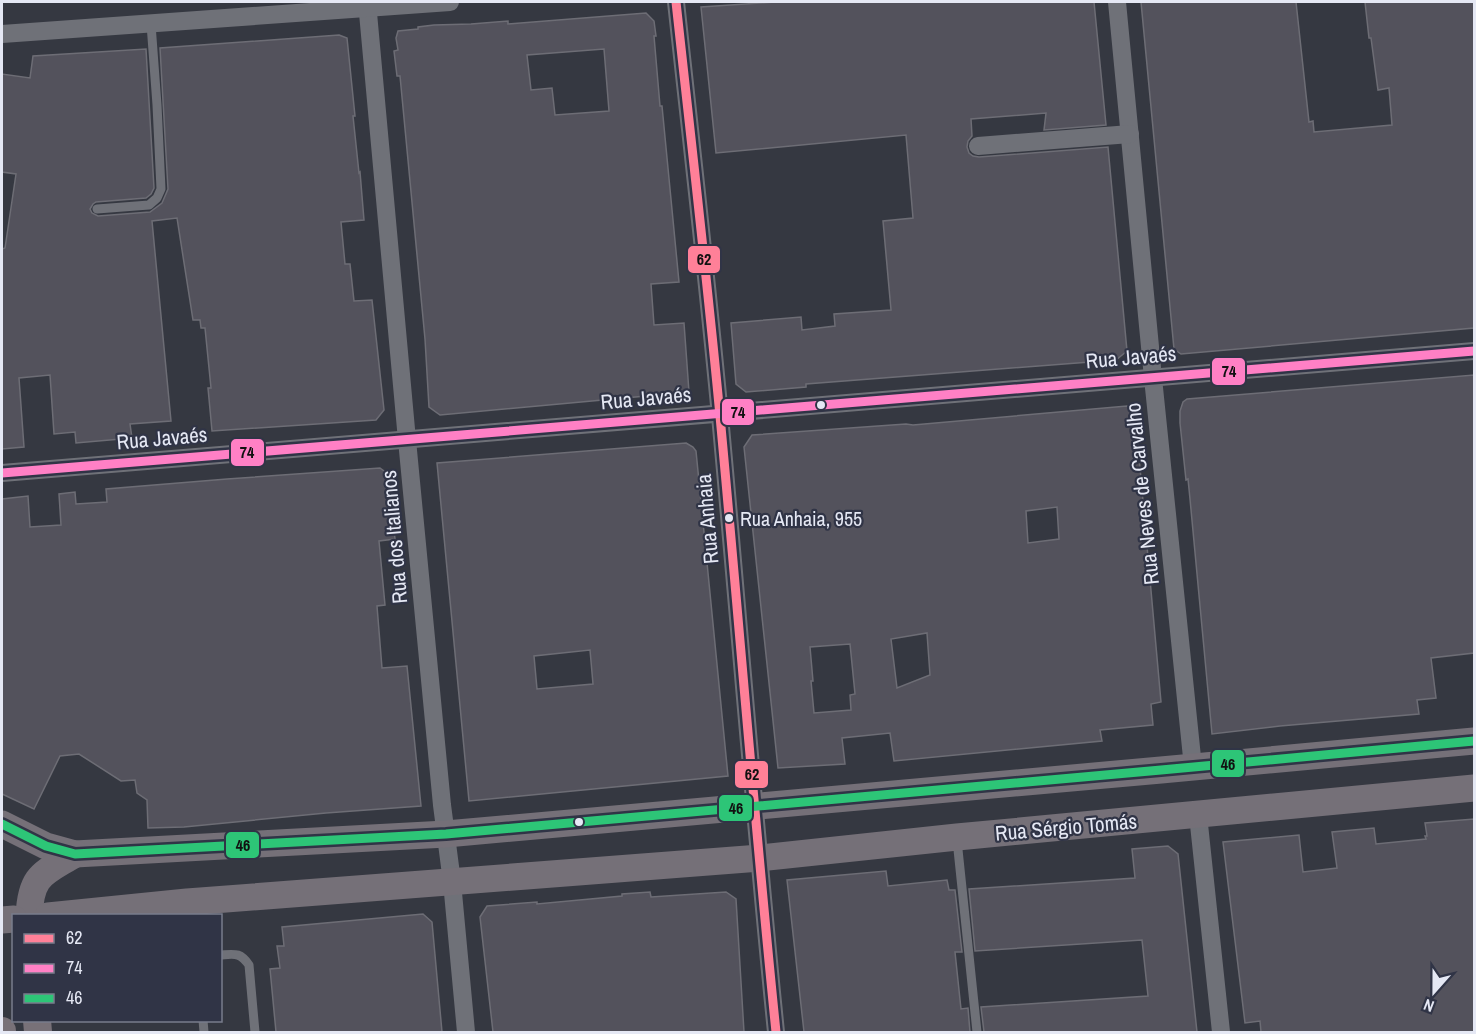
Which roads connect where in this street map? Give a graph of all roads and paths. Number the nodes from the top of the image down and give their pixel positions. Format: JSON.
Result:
{"nodes":[{"id":1,"x":450,"y":2,"type":"edge"},
{"id":2,"x":676,"y":2,"type":"edge"},
{"id":3,"x":1117,"y":2,"type":"edge"},
{"id":4,"x":368,"y":4,"type":"edge"},
{"id":5,"x":151,"y":24,"type":"junction"},
{"id":6,"x":2,"y":34,"type":"edge"},
{"id":7,"x":1130,"y":134,"type":"junction"},
{"id":8,"x":978,"y":146,"type":"dead end"},
{"id":9,"x":97,"y":209,"type":"dead end"},
{"id":10,"x":1474,"y":351,"type":"edge"},
{"id":11,"x":1153,"y":378,"type":"junction"},
{"id":12,"x":720,"y":414,"type":"junction"},
{"id":13,"x":407,"y":440,"type":"junction"},
{"id":14,"x":2,"y":473,"type":"edge"},
{"id":15,"x":1474,"y":741,"type":"edge"},
{"id":16,"x":1192,"y":767,"type":"junction"},
{"id":17,"x":1474,"y":788,"type":"edge"},
{"id":18,"x":756,"y":807,"type":"junction"},
{"id":19,"x":1198,"y":814,"type":"junction"},
{"id":20,"x":2,"y":824,"type":"edge"},
{"id":21,"x":446,"y":834,"type":"junction"},
{"id":22,"x":957,"y":837,"type":"junction"},
{"id":23,"x":75,"y":854,"type":"junction"},
{"id":24,"x":760,"y":858,"type":"junction"},
{"id":25,"x":452,"y":882,"type":"junction"},
{"id":26,"x":29,"y":914,"type":"edge"},
{"id":27,"x":64,"y":914,"type":"edge"},
{"id":28,"x":222,"y":955,"type":"edge"},
{"id":29,"x":255,"y":1032,"type":"edge"},
{"id":30,"x":466,"y":1032,"type":"edge"},
{"id":31,"x":777,"y":1032,"type":"edge"},
{"id":32,"x":977,"y":1032,"type":"edge"},
{"id":33,"x":1221,"y":1032,"type":"edge"}],
"edges":[{"from":1,"to":4,"type":"street"},
{"from":2,"to":12,"type":"street","name":"Rua Anhaia"},
{"from":3,"to":7,"type":"street","name":"Rua Neves de Carvalho"},
{"from":4,"to":5,"type":"street"},
{"from":4,"to":13,"type":"street","name":"Rua dos Italianos"},
{"from":5,"to":6,"type":"street"},
{"from":5,"to":9,"type":"lane"},
{"from":7,"to":8,"type":"street"},
{"from":7,"to":11,"type":"street","name":"Rua Neves de Carvalho"},
{"from":10,"to":11,"type":"street","name":"Rua Javaés"},
{"from":11,"to":12,"type":"street","name":"Rua Javaés"},
{"from":11,"to":16,"type":"street","name":"Rua Neves de Carvalho"},
{"from":12,"to":13,"type":"street","name":"Rua Javaés"},
{"from":12,"to":18,"type":"street","name":"Rua Anhaia"},
{"from":13,"to":14,"type":"street","name":"Rua Javaés"},
{"from":13,"to":21,"type":"street","name":"Rua dos Italianos"},
{"from":15,"to":16,"type":"main road"},
{"from":16,"to":18,"type":"main road"},
{"from":17,"to":19,"type":"main road","name":"Rua Sérgio Tomás"},
{"from":18,"to":21,"type":"main road"},
{"from":18,"to":24,"type":"street","name":"Rua Anhaia"},
{"from":19,"to":22,"type":"main road","name":"Rua Sérgio Tomás"},
{"from":19,"to":33,"type":"street"},
{"from":20,"to":23,"type":"main road"},
{"from":21,"to":23,"type":"main road"},
{"from":21,"to":25,"type":"street","name":"Rua dos Italianos"},
{"from":22,"to":24,"type":"main road","name":"Rua Sérgio Tomás"},
{"from":22,"to":32,"type":"lane"},
{"from":23,"to":26,"type":"main road"},
{"from":24,"to":25,"type":"main road","name":"Rua Sérgio Tomás"},
{"from":24,"to":31,"type":"street","name":"Rua Anhaia"},
{"from":25,"to":27,"type":"main road","name":"Rua Sérgio Tomás"},
{"from":25,"to":30,"type":"street","name":"Rua dos Italianos"},
{"from":28,"to":29,"type":"lane"}]}
